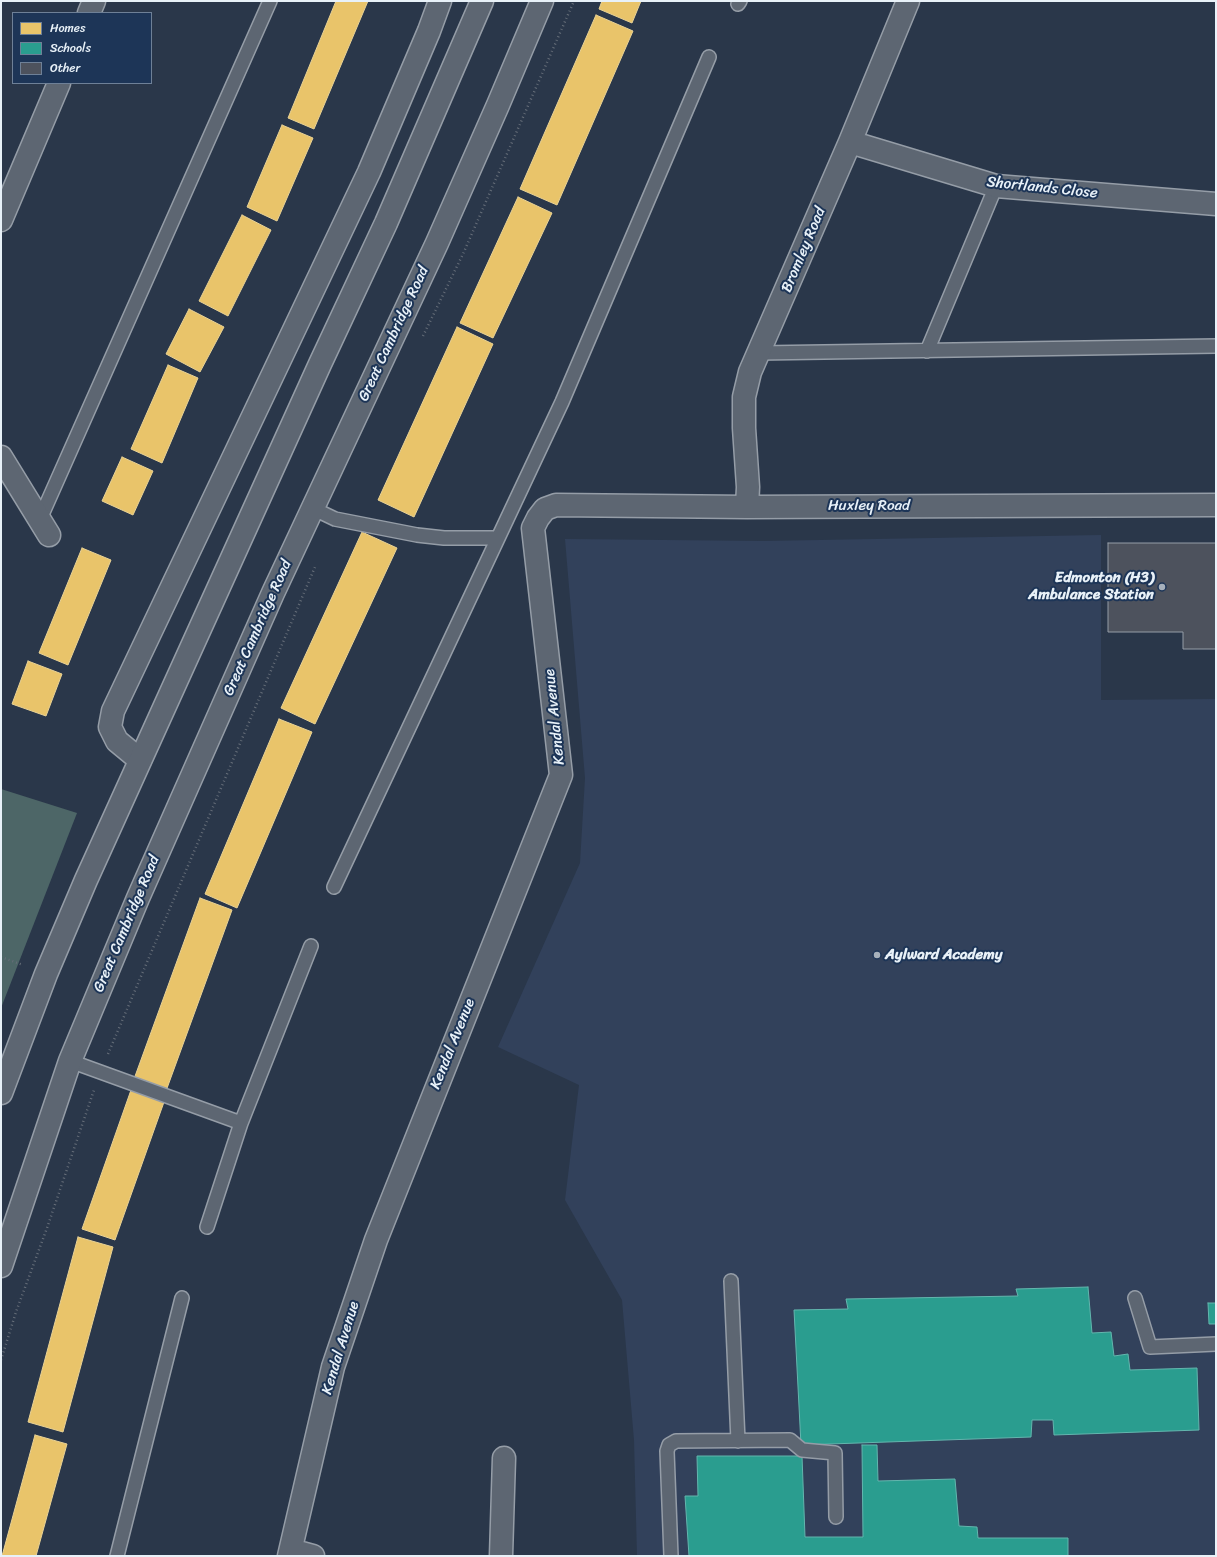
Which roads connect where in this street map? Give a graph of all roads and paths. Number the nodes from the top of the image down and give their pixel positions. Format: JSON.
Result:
{"nodes":[{"id":1,"x":94,"y":1,"type":"edge"},
{"id":2,"x":270,"y":1,"type":"edge"},
{"id":3,"x":440,"y":1,"type":"edge"},
{"id":4,"x":482,"y":1,"type":"edge"},
{"id":5,"x":542,"y":1,"type":"edge"},
{"id":6,"x":574,"y":1,"type":"edge"},
{"id":7,"x":908,"y":1,"type":"edge"},
{"id":8,"x":89,"y":12,"type":"edge"},
{"id":9,"x":709,"y":57,"type":"dead end"},
{"id":10,"x":59,"y":84,"type":"edge"},
{"id":11,"x":850,"y":142,"type":"junction"},
{"id":12,"x":996,"y":186,"type":"junction"},
{"id":13,"x":1216,"y":204,"type":"edge"},
{"id":14,"x":1,"y":220,"type":"edge"},
{"id":15,"x":422,"y":340,"type":"dead end"},
{"id":16,"x":1216,"y":346,"type":"edge"},
{"id":17,"x":927,"y":351,"type":"junction"},
{"id":18,"x":759,"y":353,"type":"junction"},
{"id":19,"x":1,"y":457,"type":"edge"},
{"id":20,"x":1216,"y":505,"type":"edge"},
{"id":21,"x":747,"y":507,"type":"junction"},
{"id":22,"x":312,"y":508,"type":"junction"},
{"id":23,"x":44,"y":527,"type":"joint"},
{"id":24,"x":533,"y":528,"type":"joint"},
{"id":25,"x":498,"y":538,"type":"junction"},
{"id":26,"x":317,"y":562,"type":"dead end"},
{"id":27,"x":140,"y":760,"type":"junction"},
{"id":28,"x":334,"y":887,"type":"dead end"},
{"id":29,"x":311,"y":946,"type":"dead end"},
{"id":30,"x":70,"y":1061,"type":"junction"},
{"id":31,"x":101,"y":1072,"type":"junction"},
{"id":32,"x":1,"y":1093,"type":"edge"},
{"id":33,"x":241,"y":1123,"type":"junction"},
{"id":34,"x":207,"y":1227,"type":"dead end"},
{"id":35,"x":1,"y":1266,"type":"edge"},
{"id":36,"x":731,"y":1281,"type":"dead end"},
{"id":37,"x":182,"y":1298,"type":"dead end"},
{"id":38,"x":1135,"y":1298,"type":"dead end"},
{"id":39,"x":1216,"y":1344,"type":"edge"},
{"id":40,"x":1,"y":1360,"type":"edge"},
{"id":41,"x":738,"y":1440,"type":"junction"},
{"id":42,"x":504,"y":1458,"type":"dead end"},
{"id":43,"x":836,"y":1517,"type":"dead end"},
{"id":44,"x":290,"y":1553,"type":"edge"},
{"id":45,"x":117,"y":1556,"type":"edge"},
{"id":46,"x":313,"y":1556,"type":"edge"},
{"id":47,"x":501,"y":1556,"type":"edge"},
{"id":48,"x":671,"y":1556,"type":"edge"}],
"edges":[{"from":1,"to":8,"type":"main road"},
{"from":2,"to":23,"type":"lane"},
{"from":3,"to":27,"type":"main road"},
{"from":4,"to":27,"type":"main road"},
{"from":5,"to":22,"type":"main road","name":"Great Cambridge Road"},
{"from":6,"to":15,"type":"path","name":"Great Cambridge Road"},
{"from":7,"to":11,"type":"main road","name":"Bromley Road"},
{"from":9,"to":25,"type":"lane"},
{"from":10,"to":14,"type":"main road"},
{"from":11,"to":12,"type":"main road","name":"Shortlands Close"},
{"from":11,"to":18,"type":"main road","name":"Bromley Road"},
{"from":12,"to":13,"type":"main road","name":"Shortlands Close"},
{"from":12,"to":17,"type":"lane"},
{"from":16,"to":17,"type":"lane"},
{"from":17,"to":18,"type":"lane"},
{"from":18,"to":21,"type":"main road","name":"Bromley Road"},
{"from":19,"to":23,"type":"main road"},
{"from":20,"to":21,"type":"main road","name":"Huxley Road"},
{"from":21,"to":24,"type":"main road","name":"Huxley Road"},
{"from":22,"to":25,"type":"lane"},
{"from":22,"to":30,"type":"main road","name":"Great Cambridge Road"},
{"from":24,"to":44,"type":"main road","name":"Kendal Avenue"},
{"from":25,"to":28,"type":"lane"},
{"from":26,"to":31,"type":"path","name":"Great Cambridge Road"},
{"from":27,"to":32,"type":"main road"},
{"from":29,"to":33,"type":"lane"},
{"from":30,"to":31,"type":"lane"},
{"from":30,"to":35,"type":"main road","name":"Great Cambridge Road"},
{"from":31,"to":33,"type":"lane"},
{"from":31,"to":40,"type":"path","name":"Great Cambridge Road"},
{"from":33,"to":34,"type":"lane"},
{"from":36,"to":41,"type":"lane"},
{"from":37,"to":45,"type":"lane"},
{"from":38,"to":39,"type":"lane"},
{"from":41,"to":43,"type":"lane"},
{"from":41,"to":48,"type":"lane"},
{"from":42,"to":47,"type":"main road"},
{"from":44,"to":46,"type":"main road"}]}
